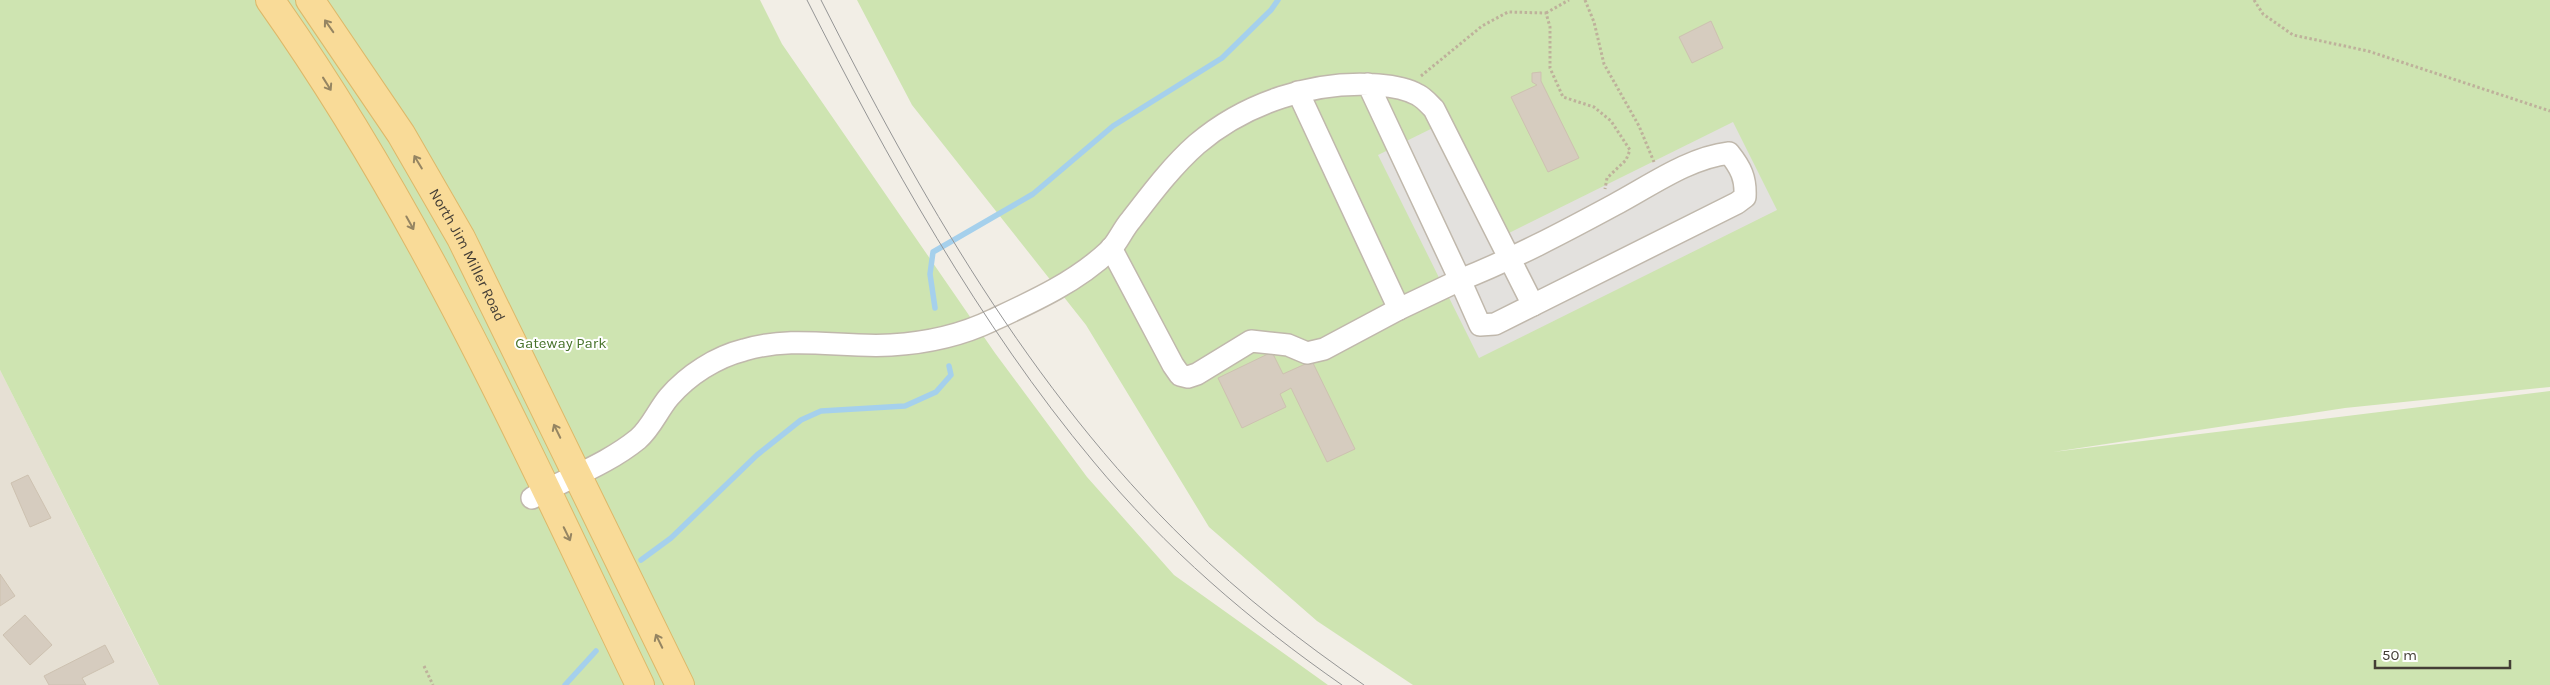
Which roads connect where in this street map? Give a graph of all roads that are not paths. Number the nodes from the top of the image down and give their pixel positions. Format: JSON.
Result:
{"nodes":[{"id":1,"x":270,"y":0,"type":"edge"},
{"id":2,"x":310,"y":0,"type":"edge"},
{"id":3,"x":1368,"y":84,"type":"junction"},
{"id":4,"x":1298,"y":92,"type":"junction"},
{"id":5,"x":1112,"y":248,"type":"junction"},
{"id":6,"x":1510,"y":260,"type":"junction"},
{"id":7,"x":1460,"y":280,"type":"junction"},
{"id":8,"x":1533,"y":305,"type":"junction"},
{"id":9,"x":1399,"y":309,"type":"junction"},
{"id":10,"x":578,"y":474,"type":"junction"},
{"id":11,"x":539,"y":494,"type":"junction"},
{"id":12,"x":640,"y":685,"type":"edge"},
{"id":13,"x":680,"y":685,"type":"edge"}],
"edges":[{"from":1,"to":11,"type":"main road","one_way":true},
{"from":10,"to":2,"type":"main road","name":"North Jim Miller Road","one_way":true},
{"from":3,"to":4,"type":"lane"},
{"from":3,"to":6,"type":"lane"},
{"from":3,"to":7,"type":"lane"},
{"from":4,"to":5,"type":"lane"},
{"from":4,"to":9,"type":"lane"},
{"from":5,"to":9,"type":"lane"},
{"from":5,"to":10,"type":"lane"},
{"from":6,"to":7,"type":"lane"},
{"from":6,"to":8,"type":"lane"},
{"from":6,"to":8,"type":"lane"},
{"from":7,"to":8,"type":"lane"},
{"from":7,"to":9,"type":"lane"},
{"from":10,"to":11,"type":"lane"},
{"from":13,"to":10,"type":"main road","name":"North Jim Miller Road","one_way":true},
{"from":11,"to":12,"type":"main road","one_way":true}]}
